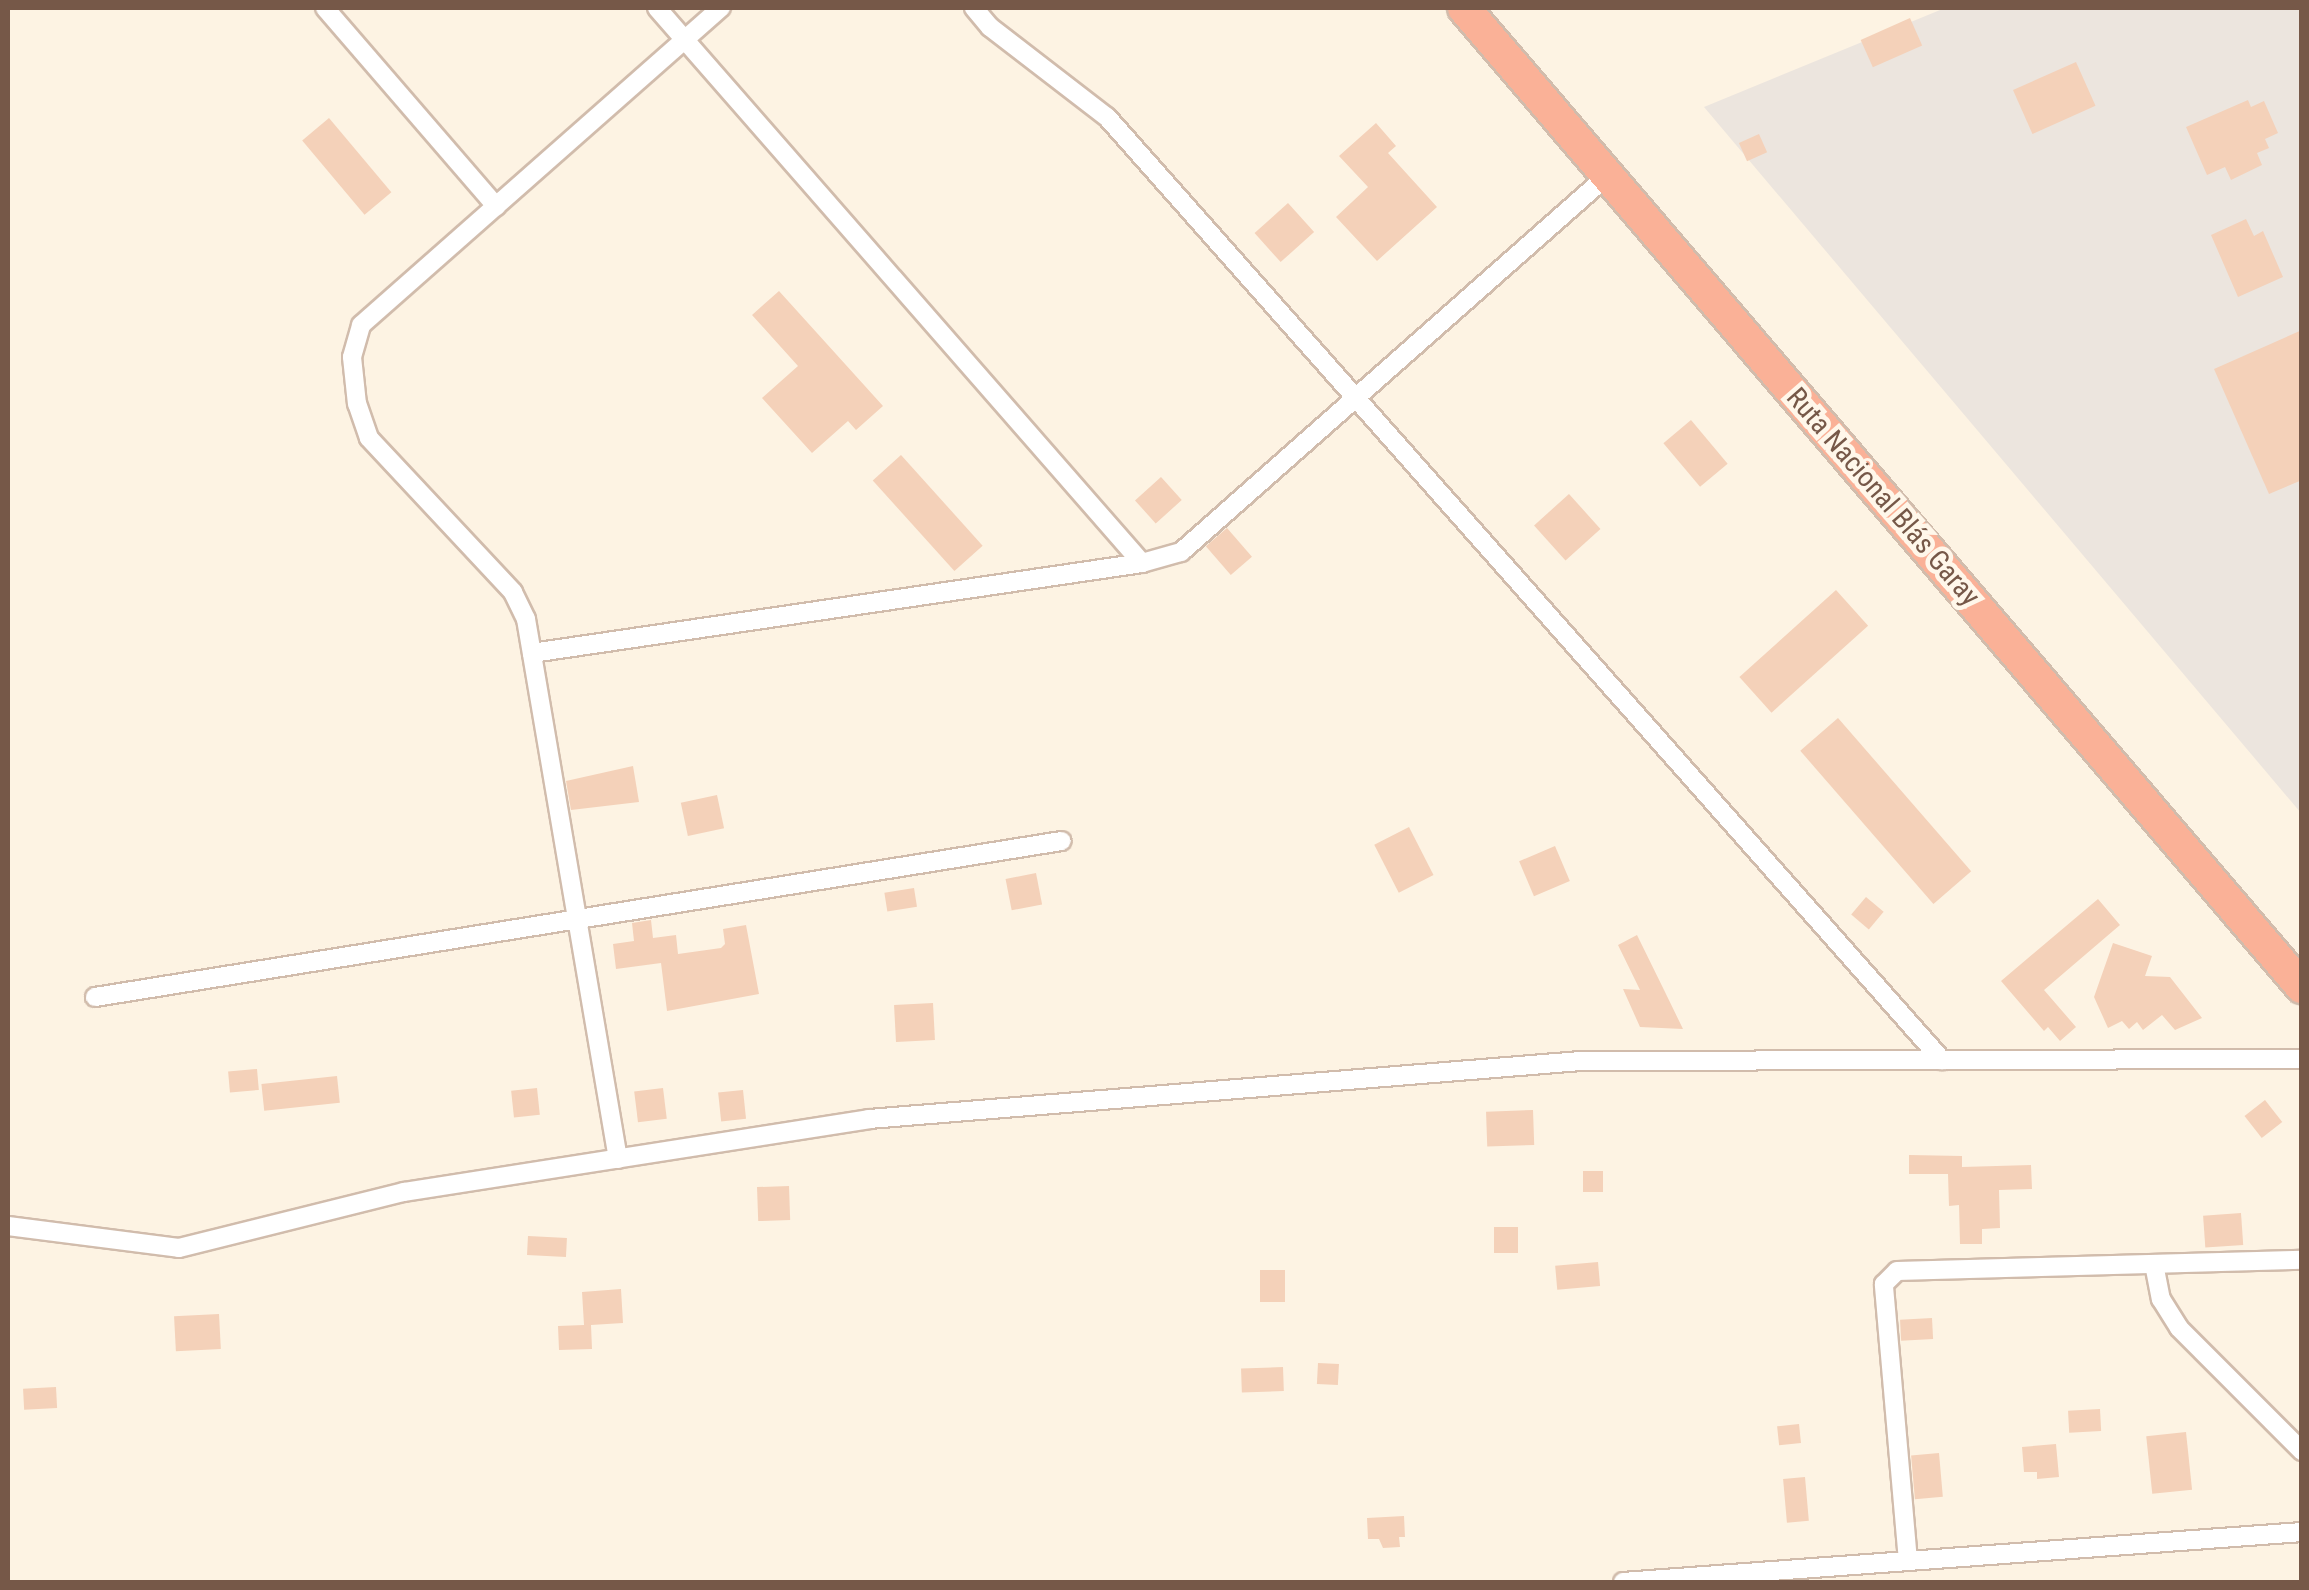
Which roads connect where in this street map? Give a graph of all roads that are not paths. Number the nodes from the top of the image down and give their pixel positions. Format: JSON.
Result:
{"nodes":[{"id":1,"x":326,"y":8,"type":"edge"},
{"id":2,"x":657,"y":8,"type":"edge"},
{"id":3,"x":721,"y":8,"type":"edge"},
{"id":4,"x":974,"y":8,"type":"edge"},
{"id":5,"x":1464,"y":8,"type":"edge"},
{"id":6,"x":685,"y":40,"type":"junction"},
{"id":7,"x":1608,"y":176,"type":"junction"},
{"id":8,"x":496,"y":206,"type":"junction"},
{"id":9,"x":1356,"y":398,"type":"junction"},
{"id":10,"x":1142,"y":563,"type":"junction"},
{"id":11,"x":532,"y":653,"type":"junction"},
{"id":12,"x":1062,"y":841,"type":"dead end"},
{"id":13,"x":577,"y":919,"type":"junction"},
{"id":14,"x":2302,"y":987,"type":"edge"},
{"id":15,"x":95,"y":997,"type":"dead end"},
{"id":16,"x":2302,"y":1058,"type":"edge"},
{"id":17,"x":1942,"y":1060,"type":"junction"},
{"id":18,"x":618,"y":1159,"type":"junction"},
{"id":19,"x":8,"y":1226,"type":"edge"},
{"id":20,"x":2302,"y":1260,"type":"edge"},
{"id":21,"x":2154,"y":1264,"type":"junction"},
{"id":22,"x":2302,"y":1451,"type":"edge"},
{"id":23,"x":2302,"y":1532,"type":"edge"},
{"id":24,"x":1908,"y":1561,"type":"junction"},
{"id":25,"x":1623,"y":1582,"type":"edge"}],
"edges":[{"from":1,"to":8,"type":"street"},
{"from":2,"to":6,"type":"street"},
{"from":3,"to":6,"type":"street"},
{"from":4,"to":9,"type":"street"},
{"from":5,"to":7,"type":"highway","name":"Ruta Nacional Blás Garay"},
{"from":6,"to":8,"type":"street"},
{"from":6,"to":10,"type":"street"},
{"from":7,"to":9,"type":"street"},
{"from":7,"to":14,"type":"highway","name":"Ruta Nacional Blás Garay"},
{"from":8,"to":11,"type":"street"},
{"from":9,"to":10,"type":"street"},
{"from":9,"to":17,"type":"street"},
{"from":10,"to":11,"type":"street"},
{"from":11,"to":13,"type":"street"},
{"from":12,"to":13,"type":"street"},
{"from":13,"to":15,"type":"street"},
{"from":13,"to":18,"type":"street"},
{"from":16,"to":17,"type":"street"},
{"from":17,"to":18,"type":"street"},
{"from":18,"to":19,"type":"street"},
{"from":20,"to":21,"type":"street"},
{"from":21,"to":22,"type":"street"},
{"from":21,"to":24,"type":"street"},
{"from":23,"to":24,"type":"street"},
{"from":24,"to":25,"type":"street"}]}
